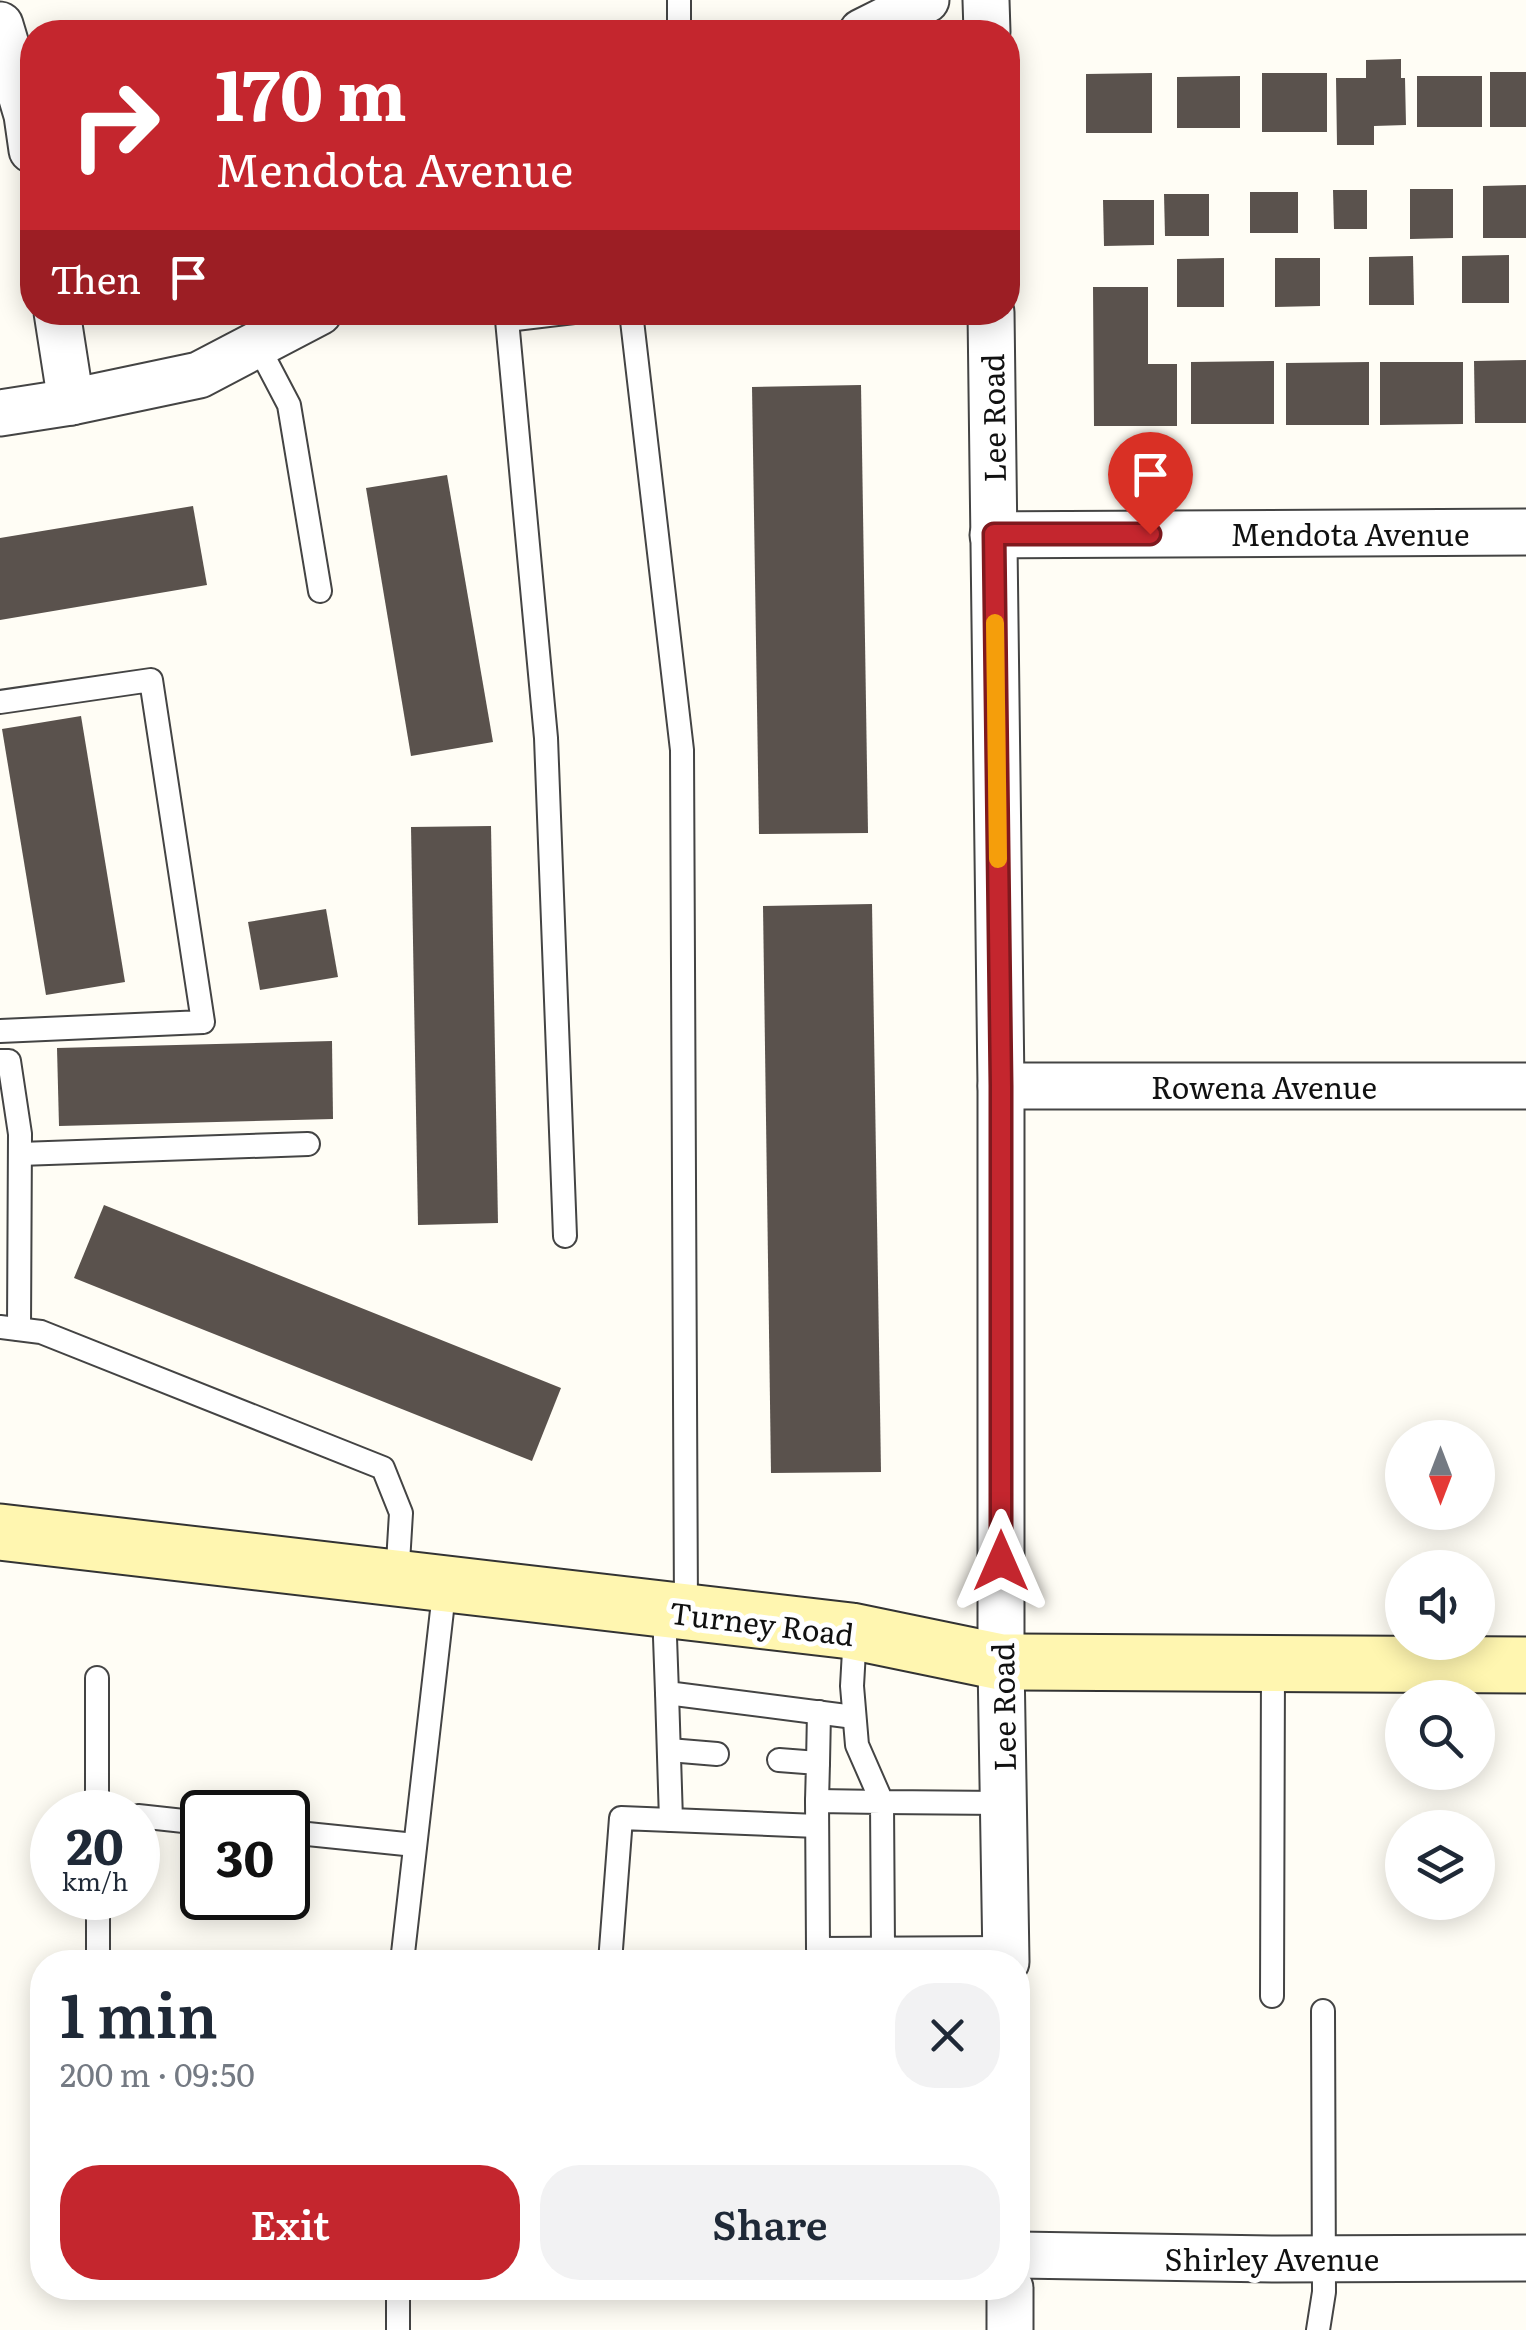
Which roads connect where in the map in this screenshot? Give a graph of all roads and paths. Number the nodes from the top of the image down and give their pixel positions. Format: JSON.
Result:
{"nodes":[{"id":1,"x":926,"y":0,"type":"edge"},
{"id":2,"x":886,"y":20,"type":"edge"},
{"id":3,"x":0,"y":25,"type":"edge"},
{"id":4,"x":20,"y":92,"type":"edge"},
{"id":5,"x":59,"y":325,"type":"edge"},
{"id":6,"x":295,"y":325,"type":"edge"},
{"id":7,"x":507,"y":325,"type":"edge"},
{"id":8,"x":633,"y":325,"type":"edge"},
{"id":9,"x":990,"y":325,"type":"edge"},
{"id":10,"x":258,"y":344,"type":"junction"},
{"id":11,"x":71,"y":402,"type":"junction"},
{"id":12,"x":0,"y":413,"type":"edge"},
{"id":13,"x":1526,"y":532,"type":"edge"},
{"id":14,"x":994,"y":534,"type":"junction"},
{"id":15,"x":320,"y":591,"type":"dead end"},
{"id":16,"x":0,"y":702,"type":"edge"},
{"id":17,"x":0,"y":1031,"type":"edge"},
{"id":18,"x":0,"y":1061,"type":"edge"},
{"id":19,"x":1001,"y":1086,"type":"junction"},
{"id":20,"x":1526,"y":1086,"type":"edge"},
{"id":21,"x":308,"y":1144,"type":"dead end"},
{"id":22,"x":20,"y":1154,"type":"junction"},
{"id":23,"x":564,"y":1236,"type":"dead end"},
{"id":24,"x":9,"y":1328,"type":"edge"},
{"id":25,"x":0,"y":1532,"type":"edge"},
{"id":26,"x":421,"y":1582,"type":"junction"},
{"id":27,"x":675,"y":1611,"type":"junction"},
{"id":28,"x":856,"y":1632,"type":"junction"},
{"id":29,"x":1001,"y":1662,"type":"junction"},
{"id":30,"x":1272,"y":1664,"type":"junction"},
{"id":31,"x":1526,"y":1664,"type":"edge"},
{"id":32,"x":97,"y":1678,"type":"dead end"},
{"id":33,"x":667,"y":1693,"type":"junction"},
{"id":34,"x":819,"y":1712,"type":"junction"},
{"id":35,"x":854,"y":1716,"type":"junction"},
{"id":36,"x":669,"y":1750,"type":"junction"},
{"id":37,"x":717,"y":1754,"type":"dead end"},
{"id":38,"x":779,"y":1760,"type":"dead end"},
{"id":39,"x":818,"y":1763,"type":"junction"},
{"id":40,"x":98,"y":1790,"type":"edge"},
{"id":41,"x":817,"y":1800,"type":"junction"},
{"id":42,"x":882,"y":1802,"type":"junction"},
{"id":43,"x":1003,"y":1803,"type":"junction"},
{"id":44,"x":671,"y":1820,"type":"junction"},
{"id":45,"x":817,"y":1826,"type":"junction"},
{"id":46,"x":310,"y":1834,"type":"edge"},
{"id":47,"x":415,"y":1845,"type":"junction"},
{"id":48,"x":98,"y":1920,"type":"edge"},
{"id":49,"x":883,"y":1948,"type":"junction"},
{"id":50,"x":98,"y":1950,"type":"edge"},
{"id":51,"x":403,"y":1950,"type":"edge"},
{"id":52,"x":611,"y":1950,"type":"edge"},
{"id":53,"x":818,"y":1950,"type":"edge"},
{"id":54,"x":867,"y":1950,"type":"edge"},
{"id":55,"x":918,"y":1950,"type":"edge"},
{"id":56,"x":1006,"y":1950,"type":"edge"},
{"id":57,"x":1272,"y":1996,"type":"dead end"},
{"id":58,"x":1324,"y":2011,"type":"dead end"},
{"id":59,"x":1030,"y":2255,"type":"edge"},
{"id":60,"x":1526,"y":2258,"type":"edge"},
{"id":61,"x":1323,"y":2259,"type":"junction"},
{"id":62,"x":398,"y":2300,"type":"edge"},
{"id":63,"x":1010,"y":2300,"type":"edge"},
{"id":64,"x":398,"y":2330,"type":"edge"},
{"id":65,"x":1010,"y":2330,"type":"edge"},
{"id":66,"x":1318,"y":2330,"type":"edge"}],
"edges":[{"from":1,"to":2,"type":"street"},
{"from":3,"to":4,"type":"street"},
{"from":5,"to":11,"type":"street"},
{"from":6,"to":10,"type":"street"},
{"from":7,"to":23,"type":"lane"},
{"from":8,"to":27,"type":"lane"},
{"from":9,"to":14,"type":"street","name":"Lee Road"},
{"from":10,"to":11,"type":"street"},
{"from":10,"to":15,"type":"lane"},
{"from":11,"to":12,"type":"street"},
{"from":13,"to":14,"type":"street","name":"Mendota Avenue"},
{"from":14,"to":19,"type":"street","name":"Lee Road"},
{"from":16,"to":17,"type":"lane"},
{"from":18,"to":22,"type":"lane"},
{"from":19,"to":20,"type":"street","name":"Rowena Avenue"},
{"from":19,"to":29,"type":"street","name":"Lee Road"},
{"from":21,"to":22,"type":"lane"},
{"from":22,"to":24,"type":"lane"},
{"from":24,"to":26,"type":"lane"},
{"from":25,"to":26,"type":"street","name":"Turney Road"},
{"from":26,"to":27,"type":"street","name":"Turney Road"},
{"from":26,"to":47,"type":"lane"},
{"from":27,"to":28,"type":"street","name":"Turney Road"},
{"from":27,"to":33,"type":"lane"},
{"from":28,"to":29,"type":"street","name":"Turney Road"},
{"from":28,"to":35,"type":"lane"},
{"from":29,"to":30,"type":"street","name":"Turney Road"},
{"from":29,"to":43,"type":"street","name":"Lee Road"},
{"from":30,"to":31,"type":"street","name":"Turney Road"},
{"from":30,"to":57,"type":"lane"},
{"from":32,"to":40,"type":"lane"},
{"from":33,"to":34,"type":"lane"},
{"from":33,"to":36,"type":"lane"},
{"from":34,"to":35,"type":"lane"},
{"from":34,"to":39,"type":"lane"},
{"from":35,"to":42,"type":"lane"},
{"from":36,"to":37,"type":"lane"},
{"from":36,"to":44,"type":"lane"},
{"from":38,"to":39,"type":"lane"},
{"from":39,"to":41,"type":"lane"},
{"from":41,"to":42,"type":"lane"},
{"from":41,"to":45,"type":"lane"},
{"from":42,"to":43,"type":"lane"},
{"from":42,"to":49,"type":"lane"},
{"from":43,"to":56,"type":"street","name":"Lee Road"},
{"from":44,"to":45,"type":"lane"},
{"from":44,"to":52,"type":"lane"},
{"from":45,"to":53,"type":"lane"},
{"from":46,"to":47,"type":"lane"},
{"from":47,"to":51,"type":"lane"},
{"from":48,"to":50,"type":"lane"},
{"from":49,"to":54,"type":"lane"},
{"from":49,"to":55,"type":"lane"},
{"from":58,"to":61,"type":"lane"},
{"from":59,"to":61,"type":"street","name":"Shirley Avenue"},
{"from":60,"to":61,"type":"street","name":"Shirley Avenue"},
{"from":61,"to":66,"type":"lane"},
{"from":62,"to":64,"type":"lane"},
{"from":63,"to":65,"type":"street"}]}
